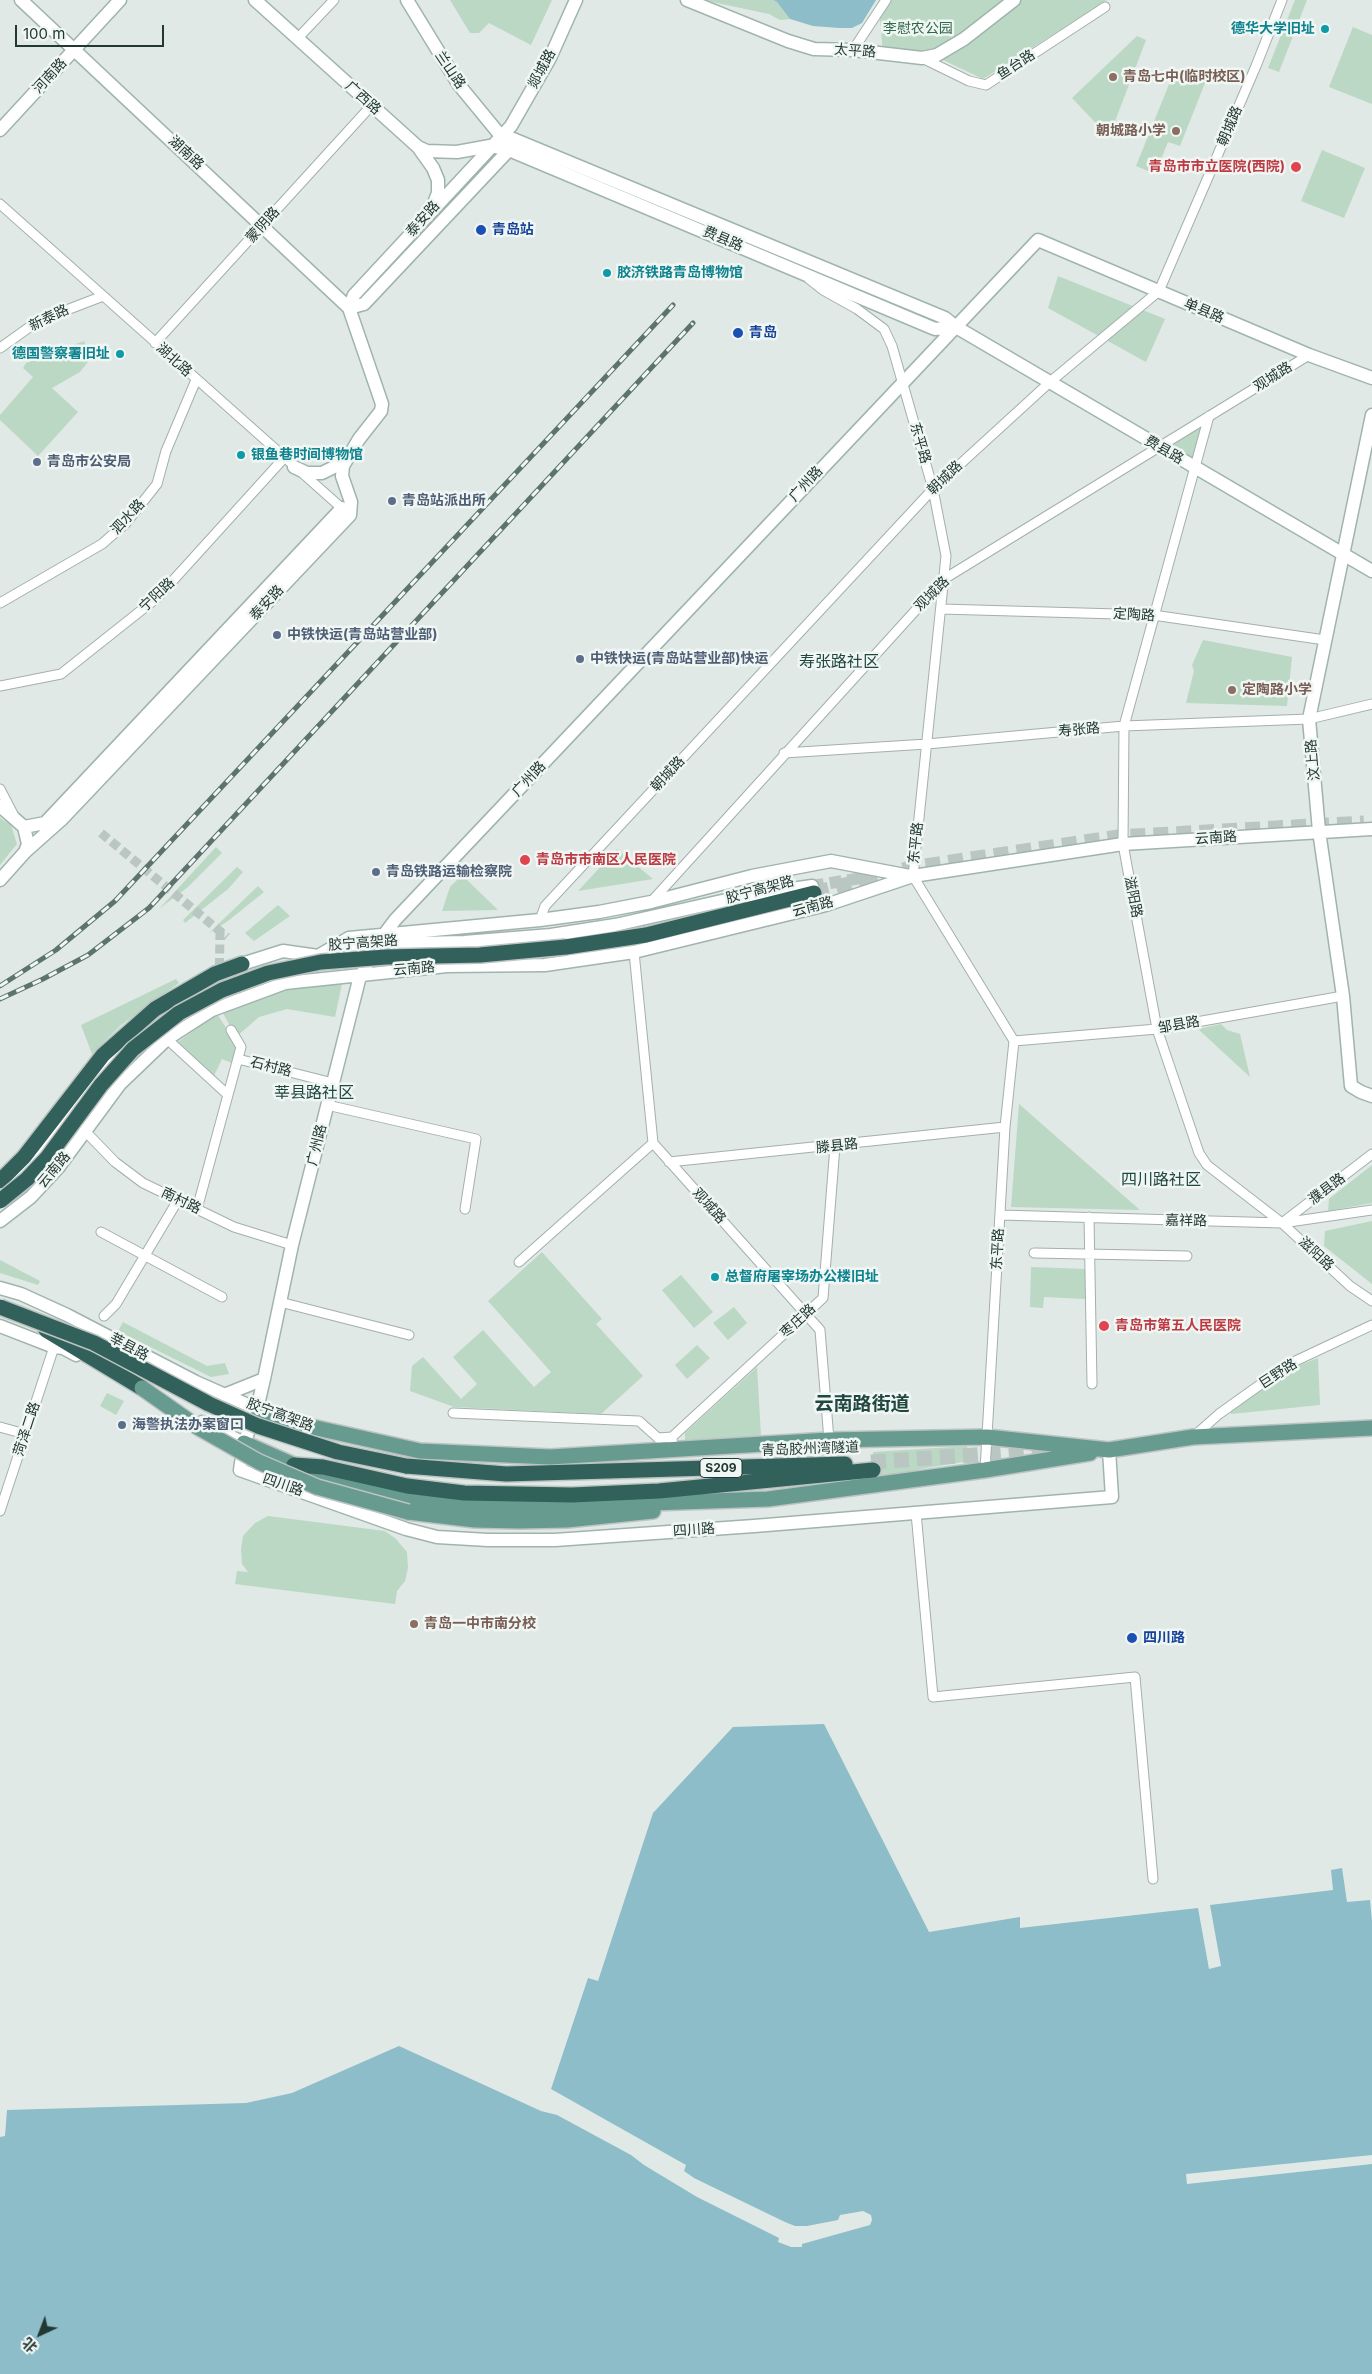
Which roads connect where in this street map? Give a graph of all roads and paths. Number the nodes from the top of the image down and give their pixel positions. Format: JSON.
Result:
{"nodes":[{"id":1,"x":21,"y":0,"type":"edge"},
{"id":2,"x":120,"y":0,"type":"edge"},
{"id":3,"x":255,"y":0,"type":"edge"},
{"id":4,"x":334,"y":0,"type":"edge"},
{"id":5,"x":407,"y":0,"type":"edge"},
{"id":6,"x":576,"y":0,"type":"edge"},
{"id":7,"x":687,"y":0,"type":"edge"},
{"id":8,"x":886,"y":0,"type":"edge"},
{"id":9,"x":1014,"y":0,"type":"edge"},
{"id":10,"x":1282,"y":0,"type":"edge"},
{"id":11,"x":1105,"y":8,"type":"dead end"},
{"id":12,"x":298,"y":38,"type":"junction"},
{"id":13,"x":74,"y":50,"type":"junction"},
{"id":14,"x":854,"y":50,"type":"junction"},
{"id":15,"x":922,"y":58,"type":"junction"},
{"id":16,"x":371,"y":106,"type":"junction"},
{"id":17,"x":0,"y":130,"type":"edge"},
{"id":18,"x":502,"y":134,"type":"junction"},
{"id":19,"x":490,"y":146,"type":"junction"},
{"id":20,"x":418,"y":147,"type":"junction"},
{"id":21,"x":509,"y":150,"type":"junction"},
{"id":22,"x":0,"y":204,"type":"edge"},
{"id":23,"x":431,"y":211,"type":"junction"},
{"id":24,"x":263,"y":225,"type":"junction"},
{"id":25,"x":1038,"y":240,"type":"joint"},
{"id":26,"x":799,"y":271,"type":"junction"},
{"id":27,"x":1159,"y":292,"type":"junction"},
{"id":28,"x":103,"y":296,"type":"junction"},
{"id":29,"x":349,"y":308,"type":"junction"},
{"id":30,"x":956,"y":327,"type":"junction"},
{"id":31,"x":155,"y":343,"type":"junction"},
{"id":32,"x":0,"y":348,"type":"edge"},
{"id":33,"x":1309,"y":355,"type":"junction"},
{"id":34,"x":1372,"y":378,"type":"edge"},
{"id":35,"x":196,"y":380,"type":"junction"},
{"id":36,"x":903,"y":381,"type":"junction"},
{"id":37,"x":1050,"y":382,"type":"junction"},
{"id":38,"x":1372,"y":415,"type":"edge"},
{"id":39,"x":1209,"y":416,"type":"junction"},
{"id":40,"x":1158,"y":446,"type":"junction"},
{"id":41,"x":1369,"y":449,"type":"edge"},
{"id":42,"x":284,"y":458,"type":"junction"},
{"id":43,"x":346,"y":461,"type":"junction"},
{"id":44,"x":294,"y":467,"type":"junction"},
{"id":45,"x":1194,"y":467,"type":"junction"},
{"id":46,"x":933,"y":489,"type":"junction"},
{"id":47,"x":346,"y":512,"type":"junction"},
{"id":48,"x":1342,"y":554,"type":"junction"},
{"id":49,"x":1372,"y":571,"type":"edge"},
{"id":50,"x":944,"y":579,"type":"junction"},
{"id":51,"x":0,"y":603,"type":"edge"},
{"id":52,"x":941,"y":609,"type":"junction"},
{"id":53,"x":1153,"y":615,"type":"junction"},
{"id":54,"x":1325,"y":640,"type":"junction"},
{"id":55,"x":0,"y":686,"type":"edge"},
{"id":56,"x":1372,"y":704,"type":"edge"},
{"id":57,"x":1310,"y":719,"type":"junction"},
{"id":58,"x":1124,"y":726,"type":"junction"},
{"id":59,"x":927,"y":744,"type":"junction"},
{"id":60,"x":784,"y":753,"type":"junction"},
{"id":61,"x":0,"y":789,"type":"edge"},
{"id":62,"x":0,"y":806,"type":"edge"},
{"id":63,"x":24,"y":827,"type":"junction"},
{"id":64,"x":1372,"y":829,"type":"edge"},
{"id":65,"x":1319,"y":831,"type":"junction"},
{"id":66,"x":1123,"y":844,"type":"junction"},
{"id":67,"x":25,"y":852,"type":"junction"},
{"id":68,"x":913,"y":876,"type":"junction"},
{"id":69,"x":0,"y":880,"type":"edge"},
{"id":70,"x":813,"y":889,"type":"joint"},
{"id":71,"x":651,"y":902,"type":"junction"},
{"id":72,"x":540,"y":920,"type":"junction"},
{"id":73,"x":385,"y":933,"type":"junction"},
{"id":74,"x":377,"y":944,"type":"junction"},
{"id":75,"x":634,"y":952,"type":"junction"},
{"id":76,"x":318,"y":956,"type":"junction"},
{"id":77,"x":242,"y":964,"type":"joint"},
{"id":78,"x":363,"y":974,"type":"junction"},
{"id":79,"x":1343,"y":996,"type":"junction"},
{"id":80,"x":1157,"y":1029,"type":"junction"},
{"id":81,"x":232,"y":1030,"type":"dead end"},
{"id":82,"x":167,"y":1039,"type":"junction"},
{"id":83,"x":1014,"y":1041,"type":"junction"},
{"id":84,"x":238,"y":1059,"type":"junction"},
{"id":85,"x":333,"y":1083,"type":"junction"},
{"id":86,"x":228,"y":1095,"type":"junction"},
{"id":87,"x":1372,"y":1096,"type":"edge"},
{"id":88,"x":327,"y":1105,"type":"junction"},
{"id":89,"x":68,"y":1115,"type":"junction"},
{"id":90,"x":1005,"y":1126,"type":"junction"},
{"id":91,"x":85,"y":1131,"type":"junction"},
{"id":92,"x":653,"y":1143,"type":"junction"},
{"id":93,"x":835,"y":1146,"type":"junction"},
{"id":94,"x":1372,"y":1154,"type":"edge"},
{"id":95,"x":669,"y":1162,"type":"junction"},
{"id":96,"x":0,"y":1181,"type":"edge"},
{"id":97,"x":0,"y":1190,"type":"edge"},
{"id":98,"x":178,"y":1200,"type":"junction"},
{"id":99,"x":0,"y":1201,"type":"edge"},
{"id":100,"x":465,"y":1209,"type":"dead end"},
{"id":101,"x":197,"y":1210,"type":"junction"},
{"id":102,"x":1372,"y":1210,"type":"edge"},
{"id":103,"x":1000,"y":1215,"type":"junction"},
{"id":104,"x":1089,"y":1217,"type":"junction"},
{"id":105,"x":0,"y":1221,"type":"edge"},
{"id":106,"x":1282,"y":1223,"type":"junction"},
{"id":107,"x":101,"y":1232,"type":"dead end"},
{"id":108,"x":292,"y":1245,"type":"junction"},
{"id":109,"x":1034,"y":1253,"type":"dead end"},
{"id":110,"x":145,"y":1255,"type":"junction"},
{"id":111,"x":1090,"y":1255,"type":"junction"},
{"id":112,"x":1187,"y":1256,"type":"dead end"},
{"id":113,"x":519,"y":1262,"type":"dead end"},
{"id":114,"x":0,"y":1288,"type":"edge"},
{"id":115,"x":222,"y":1297,"type":"dead end"},
{"id":116,"x":1372,"y":1301,"type":"edge"},
{"id":117,"x":280,"y":1302,"type":"junction"},
{"id":118,"x":0,"y":1307,"type":"edge"},
{"id":119,"x":805,"y":1314,"type":"junction"},
{"id":120,"x":104,"y":1316,"type":"dead end"},
{"id":121,"x":1372,"y":1325,"type":"edge"},
{"id":122,"x":0,"y":1326,"type":"edge"},
{"id":123,"x":409,"y":1335,"type":"dead end"},
{"id":124,"x":54,"y":1347,"type":"junction"},
{"id":125,"x":264,"y":1379,"type":"junction"},
{"id":126,"x":1092,"y":1384,"type":"dead end"},
{"id":127,"x":142,"y":1388,"type":"joint"},
{"id":128,"x":224,"y":1395,"type":"junction"},
{"id":129,"x":257,"y":1409,"type":"junction"},
{"id":130,"x":453,"y":1413,"type":"dead end"},
{"id":131,"x":0,"y":1427,"type":"edge"},
{"id":132,"x":1372,"y":1428,"type":"edge"},
{"id":133,"x":25,"y":1434,"type":"junction"},
{"id":134,"x":987,"y":1436,"type":"junction"},
{"id":135,"x":1193,"y":1437,"type":"junction"},
{"id":136,"x":829,"y":1440,"type":"junction"},
{"id":137,"x":244,"y":1444,"type":"junction"},
{"id":138,"x":672,"y":1444,"type":"junction"},
{"id":139,"x":1109,"y":1450,"type":"junction"},
{"id":140,"x":294,"y":1465,"type":"junction"},
{"id":141,"x":240,"y":1470,"type":"joint"},
{"id":142,"x":985,"y":1470,"type":"junction"},
{"id":143,"x":571,"y":1473,"type":"joint"},
{"id":144,"x":706,"y":1501,"type":"junction"},
{"id":145,"x":0,"y":1512,"type":"edge"},
{"id":146,"x":916,"y":1513,"type":"junction"},
{"id":147,"x":1153,"y":1879,"type":"dead end"}],
"edges":[{"from":1,"to":13,"type":"main road","name":"湖南路"},
{"from":2,"to":13,"type":"main road","name":"河南路"},
{"from":3,"to":12,"type":"main road","name":"广西路"},
{"from":4,"to":12,"type":"street"},
{"from":5,"to":18,"type":"main road","name":"兰山路"},
{"from":6,"to":18,"type":"main road","name":"郯城路"},
{"from":7,"to":14,"type":"main road","name":"太平路"},
{"from":8,"to":14,"type":"street"},
{"from":9,"to":15,"type":"main road","name":"太平路"},
{"from":10,"to":27,"type":"street","name":"朝城路"},
{"from":11,"to":15,"type":"street","name":"鱼台路"},
{"from":12,"to":16,"type":"main road","name":"广西路"},
{"from":13,"to":17,"type":"main road","name":"河南路"},
{"from":13,"to":24,"type":"main road","name":"湖南路"},
{"from":14,"to":15,"type":"main road","name":"太平路"},
{"from":16,"to":20,"type":"main road","name":"广西路"},
{"from":16,"to":24,"type":"street","name":"蒙阴路"},
{"from":18,"to":19,"type":"main road","name":"泰安路"},
{"from":18,"to":21,"type":"main road"},
{"from":18,"to":30,"type":"main road","name":"费县路"},
{"from":19,"to":20,"type":"main road"},
{"from":19,"to":21,"type":"main road","name":"费县路"},
{"from":19,"to":23,"type":"main road","name":"泰安路"},
{"from":20,"to":23,"type":"main road","name":"广西路"},
{"from":21,"to":26,"type":"main road","name":"费县路"},
{"from":21,"to":29,"type":"main road","name":"泰安路"},
{"from":22,"to":28,"type":"street","name":"湖北路"},
{"from":23,"to":29,"type":"main road","name":"泰安路"},
{"from":24,"to":29,"type":"main road","name":"湖南路"},
{"from":24,"to":31,"type":"street","name":"蒙阴路"},
{"from":25,"to":27,"type":"main road","name":"单县路"},
{"from":25,"to":30,"type":"main road","name":"广州路"},
{"from":26,"to":30,"type":"main road","name":"费县路"},
{"from":26,"to":36,"type":"street","name":"东平路"},
{"from":27,"to":33,"type":"main road","name":"单县路"},
{"from":27,"to":37,"type":"street","name":"朝城路"},
{"from":28,"to":31,"type":"street","name":"湖北路"},
{"from":28,"to":32,"type":"street","name":"新泰路"},
{"from":29,"to":43,"type":"main road"},
{"from":30,"to":36,"type":"main road","name":"广州路"},
{"from":30,"to":37,"type":"main road","name":"费县路"},
{"from":31,"to":35,"type":"street","name":"湖北路"},
{"from":33,"to":34,"type":"main road","name":"单县路"},
{"from":33,"to":39,"type":"street","name":"观城路"},
{"from":35,"to":42,"type":"street","name":"湖北路"},
{"from":35,"to":51,"type":"street","name":"泗水路"},
{"from":36,"to":46,"type":"street","name":"东平路"},
{"from":36,"to":73,"type":"main road","name":"广州路"},
{"from":37,"to":40,"type":"main road","name":"费县路"},
{"from":37,"to":46,"type":"street","name":"朝城路"},
{"from":38,"to":41,"type":"main road","name":"汶上路"},
{"from":39,"to":40,"type":"street","name":"观城路"},
{"from":39,"to":45,"type":"street","name":"滋阳路"},
{"from":40,"to":45,"type":"main road","name":"费县路"},
{"from":40,"to":50,"type":"street","name":"观城路"},
{"from":41,"to":48,"type":"main road","name":"汶上路"},
{"from":42,"to":44,"type":"street","name":"湖北路"},
{"from":42,"to":55,"type":"street","name":"宁阳路"},
{"from":43,"to":44,"type":"main road"},
{"from":43,"to":47,"type":"main road"},
{"from":44,"to":47,"type":"street","name":"湖北路"},
{"from":45,"to":48,"type":"main road","name":"费县路"},
{"from":45,"to":53,"type":"street","name":"滋阳路"},
{"from":46,"to":50,"type":"street","name":"东平路"},
{"from":46,"to":72,"type":"street","name":"朝城路"},
{"from":47,"to":63,"type":"main road","name":"泰安路"},
{"from":47,"to":67,"type":"main road","name":"泰安路"},
{"from":48,"to":49,"type":"main road","name":"费县路"},
{"from":48,"to":54,"type":"main road","name":"汶上路"},
{"from":50,"to":52,"type":"street","name":"东平路"},
{"from":50,"to":60,"type":"street","name":"观城路"},
{"from":52,"to":53,"type":"street","name":"定陶路"},
{"from":52,"to":59,"type":"street","name":"东平路"},
{"from":53,"to":54,"type":"street","name":"定陶路"},
{"from":53,"to":58,"type":"street","name":"滋阳路"},
{"from":54,"to":57,"type":"main road","name":"汶上路"},
{"from":56,"to":57,"type":"street","name":"寿张路"},
{"from":57,"to":58,"type":"street","name":"寿张路"},
{"from":57,"to":65,"type":"main road","name":"汶上路"},
{"from":58,"to":59,"type":"street","name":"寿张路"},
{"from":58,"to":66,"type":"street","name":"滋阳路"},
{"from":59,"to":60,"type":"street","name":"寿张路"},
{"from":59,"to":68,"type":"street","name":"东平路"},
{"from":60,"to":71,"type":"street","name":"观城路"},
{"from":61,"to":63,"type":"street"},
{"from":62,"to":63,"type":"main road"},
{"from":63,"to":67,"type":"main road"},
{"from":64,"to":65,"type":"main road","name":"云南路"},
{"from":65,"to":66,"type":"main road","name":"云南路"},
{"from":65,"to":79,"type":"main road","name":"汶上路"},
{"from":66,"to":68,"type":"main road","name":"云南路"},
{"from":66,"to":80,"type":"street","name":"滋阳路"},
{"from":67,"to":69,"type":"main road","name":"泰安路"},
{"from":68,"to":71,"type":"main road","name":"云南路"},
{"from":68,"to":75,"type":"main road","name":"云南路"},
{"from":68,"to":83,"type":"street","name":"东平路"},
{"from":70,"to":74,"type":"main road"},
{"from":70,"to":99,"type":"highway","name":"胶宁高架路","bridge":true},
{"from":71,"to":72,"type":"main road","name":"云南路"},
{"from":72,"to":73,"type":"main road","name":"云南路"},
{"from":73,"to":74,"type":"main road","name":"广州路"},
{"from":73,"to":76,"type":"main road","name":"云南路"},
{"from":74,"to":76,"type":"main road"},
{"from":74,"to":78,"type":"main road","name":"广州路"},
{"from":75,"to":78,"type":"main road","name":"云南路"},
{"from":75,"to":92,"type":"street"},
{"from":76,"to":77,"type":"main road"},
{"from":76,"to":89,"type":"main road","name":"云南路"},
{"from":77,"to":96,"type":"highway"},
{"from":78,"to":82,"type":"main road","name":"云南路"},
{"from":78,"to":85,"type":"main road","name":"广州路"},
{"from":79,"to":80,"type":"street","name":"邹县路"},
{"from":79,"to":87,"type":"main road","name":"汶上路"},
{"from":80,"to":83,"type":"street","name":"邹县路"},
{"from":80,"to":106,"type":"street","name":"滋阳路"},
{"from":81,"to":84,"type":"street"},
{"from":82,"to":86,"type":"street"},
{"from":82,"to":91,"type":"main road","name":"云南路"},
{"from":83,"to":90,"type":"street","name":"东平路"},
{"from":84,"to":85,"type":"street","name":"石村路"},
{"from":84,"to":86,"type":"street"},
{"from":85,"to":88,"type":"main road","name":"广州路"},
{"from":86,"to":101,"type":"street"},
{"from":88,"to":100,"type":"street"},
{"from":88,"to":108,"type":"main road","name":"广州路"},
{"from":89,"to":91,"type":"street","name":"南村路"},
{"from":89,"to":97,"type":"main road","name":"云南路"},
{"from":90,"to":93,"type":"street","name":"滕县路"},
{"from":90,"to":103,"type":"street","name":"东平路"},
{"from":91,"to":98,"type":"street","name":"南村路"},
{"from":91,"to":105,"type":"main road","name":"云南路"},
{"from":92,"to":95,"type":"street","name":"观城路"},
{"from":92,"to":113,"type":"street"},
{"from":93,"to":95,"type":"street","name":"滕县路"},
{"from":93,"to":119,"type":"street","name":"枣庄路"},
{"from":94,"to":106,"type":"street","name":"濮县路"},
{"from":95,"to":119,"type":"street","name":"观城路"},
{"from":98,"to":101,"type":"street","name":"南村路"},
{"from":98,"to":110,"type":"street"},
{"from":101,"to":108,"type":"street","name":"南村路"},
{"from":102,"to":106,"type":"street","name":"嘉祥路"},
{"from":103,"to":104,"type":"street","name":"嘉祥路"},
{"from":103,"to":134,"type":"street","name":"东平路"},
{"from":104,"to":106,"type":"street","name":"嘉祥路"},
{"from":104,"to":111,"type":"street"},
{"from":106,"to":116,"type":"street","name":"滋阳路"},
{"from":107,"to":110,"type":"street"},
{"from":108,"to":117,"type":"main road","name":"广州路"},
{"from":109,"to":111,"type":"street"},
{"from":110,"to":115,"type":"street"},
{"from":110,"to":120,"type":"street"},
{"from":111,"to":112,"type":"street"},
{"from":111,"to":126,"type":"street"},
{"from":114,"to":128,"type":"main road","name":"莘县路"},
{"from":117,"to":123,"type":"street"},
{"from":117,"to":125,"type":"main road","name":"广州路"},
{"from":118,"to":127,"type":"highway","bridge":true},
{"from":118,"to":143,"type":"highway","name":"胶宁高架路","bridge":true},
{"from":119,"to":136,"type":"street","name":"观城路"},
{"from":119,"to":138,"type":"street","name":"枣庄路"},
{"from":121,"to":135,"type":"street","name":"巨野路"},
{"from":122,"to":124,"type":"main road"},
{"from":124,"to":133,"type":"street","name":"菏泽二路"},
{"from":124,"to":137,"type":"main road"},
{"from":125,"to":128,"type":"main road"},
{"from":125,"to":129,"type":"main road","name":"广州路"},
{"from":127,"to":144,"type":"main road","bridge":true},
{"from":128,"to":129,"type":"main road","name":"莘县路"},
{"from":129,"to":137,"type":"main road","name":"广州路"},
{"from":129,"to":138,"type":"main road"},
{"from":130,"to":138,"type":"street"},
{"from":131,"to":133,"type":"street"},
{"from":132,"to":135,"type":"main road"},
{"from":133,"to":145,"type":"street","name":"菏泽二路"},
{"from":134,"to":136,"type":"main road"},
{"from":134,"to":139,"type":"main road"},
{"from":134,"to":142,"type":"street","name":"东平路"},
{"from":135,"to":139,"type":"main road"},
{"from":136,"to":138,"type":"main road"},
{"from":137,"to":140,"type":"main road","name":"四川路"},
{"from":137,"to":141,"type":"main road","name":"广州路"},
{"from":139,"to":142,"type":"main road","name":"四川路"},
{"from":139,"to":146,"type":"main road","name":"四川路"},
{"from":140,"to":143,"type":"highway","name":"青岛胶州湾隧道","number":"S209"},
{"from":140,"to":144,"type":"main road","name":"四川路"},
{"from":141,"to":146,"type":"main road","name":"四川路"},
{"from":142,"to":144,"type":"main road","name":"四川路"},
{"from":146,"to":147,"type":"street"}]}
